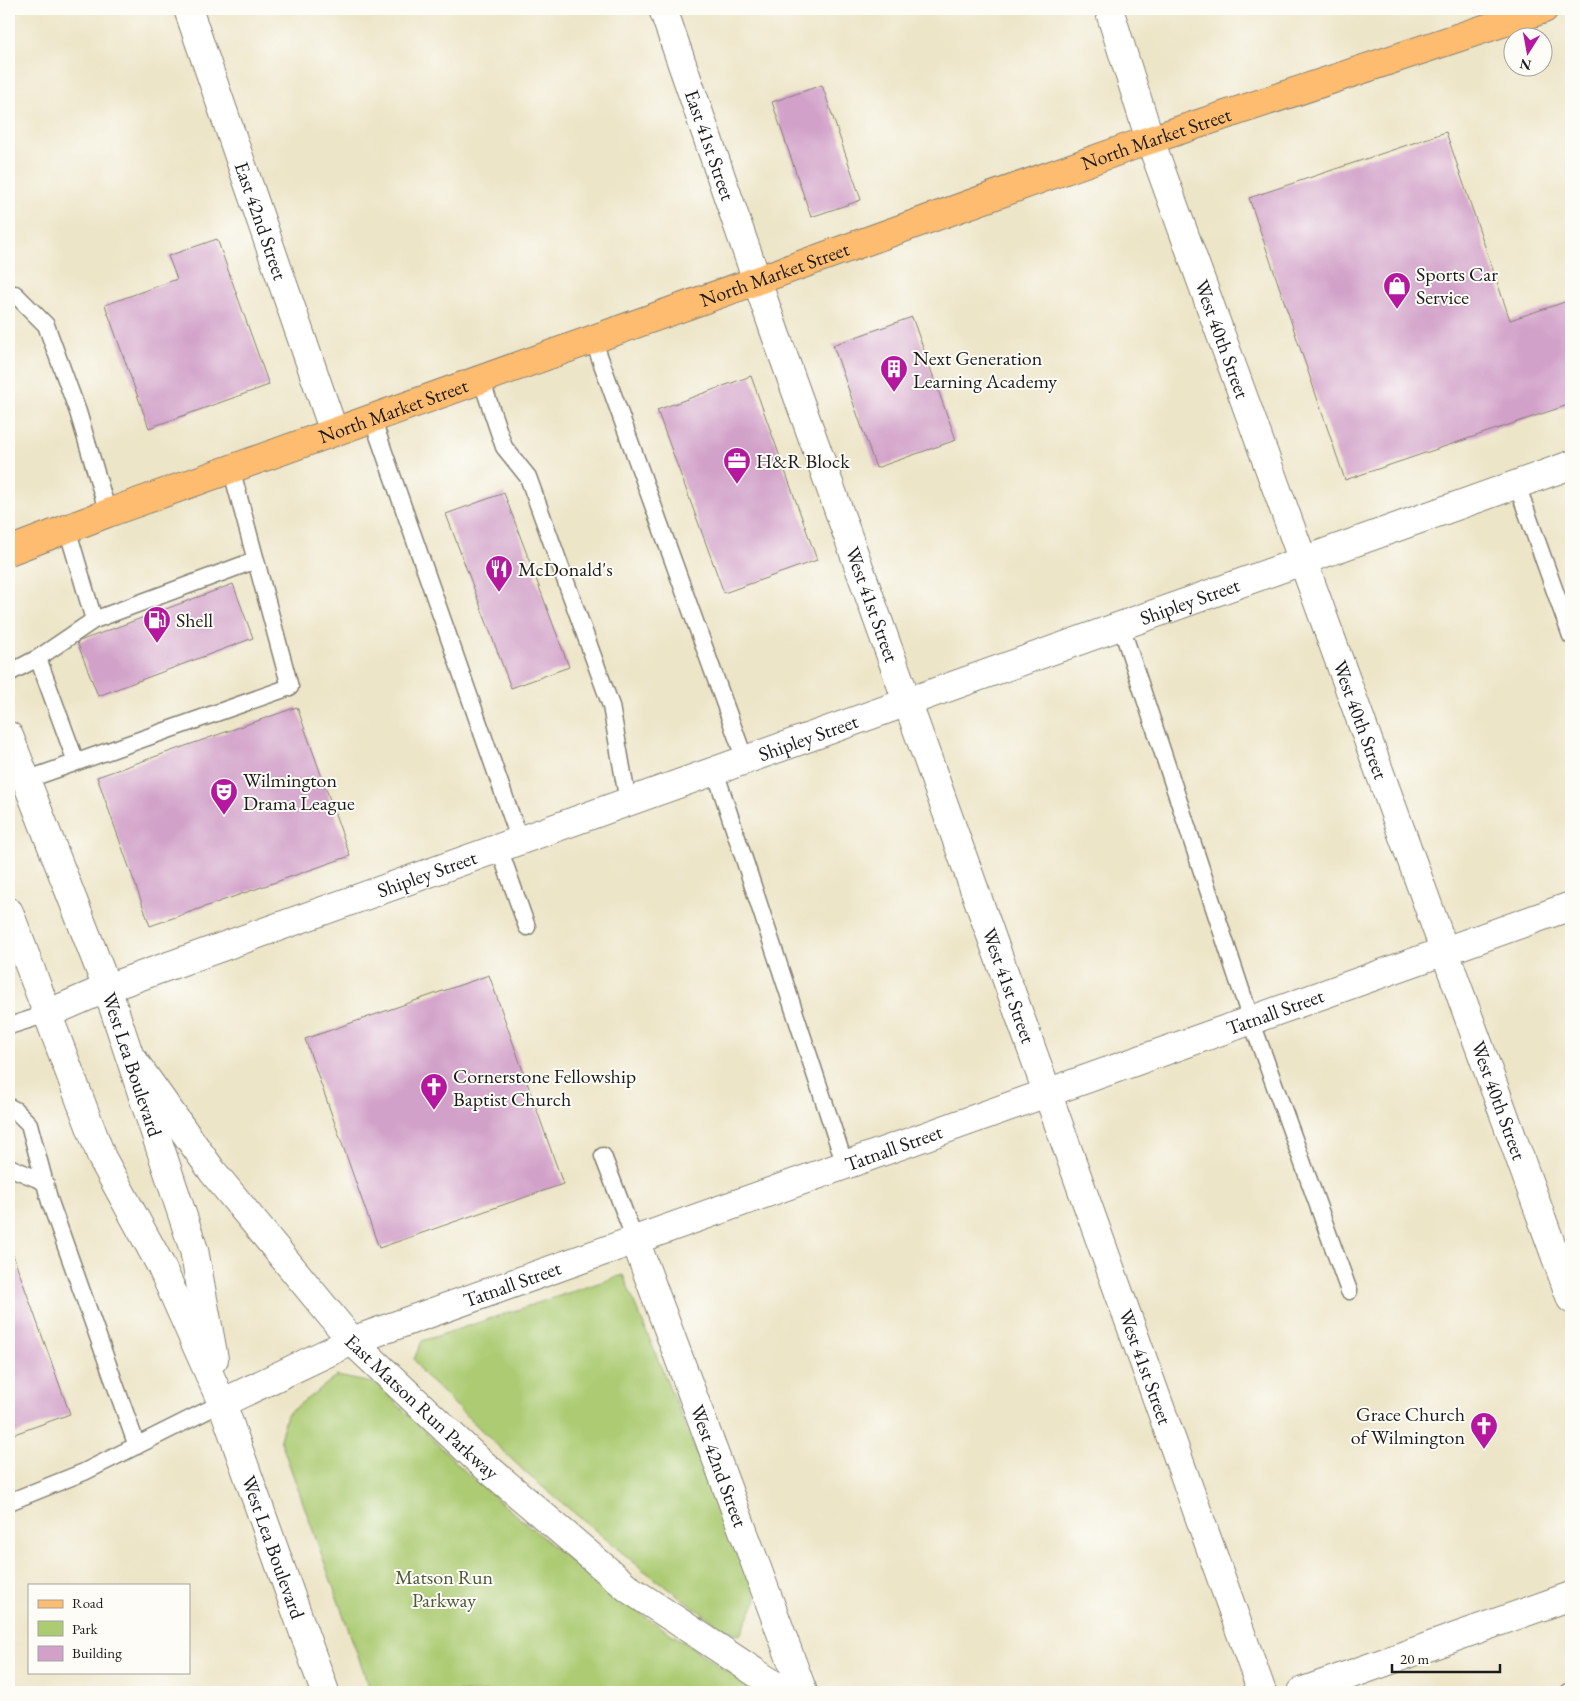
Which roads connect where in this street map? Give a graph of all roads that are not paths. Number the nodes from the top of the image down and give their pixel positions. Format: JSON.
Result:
{"nodes":[{"id":1,"x":188,"y":9,"type":"edge"},
{"id":2,"x":663,"y":9,"type":"edge"},
{"id":3,"x":1109,"y":9,"type":"edge"},
{"id":4,"x":1544,"y":9,"type":"edge"},
{"id":5,"x":1150,"y":140,"type":"junction"},
{"id":6,"x":756,"y":280,"type":"junction"},
{"id":7,"x":9,"y":296,"type":"edge"},
{"id":8,"x":593,"y":339,"type":"junction"},
{"id":9,"x":481,"y":379,"type":"junction"},
{"id":10,"x":372,"y":418,"type":"junction"},
{"id":11,"x":334,"y":432,"type":"junction"},
{"id":12,"x":1571,"y":465,"type":"edge"},
{"id":13,"x":231,"y":468,"type":"junction"},
{"id":14,"x":1516,"y":484,"type":"junction"},
{"id":15,"x":108,"y":512,"type":"junction"},
{"id":16,"x":67,"y":528,"type":"junction"},
{"id":17,"x":9,"y":551,"type":"edge"},
{"id":18,"x":256,"y":560,"type":"junction"},
{"id":19,"x":1303,"y":561,"type":"junction"},
{"id":20,"x":94,"y":620,"type":"junction"},
{"id":21,"x":1121,"y":626,"type":"junction"},
{"id":22,"x":1571,"y":636,"type":"edge"},
{"id":23,"x":38,"y":658,"type":"junction"},
{"id":24,"x":9,"y":673,"type":"edge"},
{"id":25,"x":907,"y":702,"type":"junction"},
{"id":26,"x":9,"y":736,"type":"edge"},
{"id":27,"x":745,"y":760,"type":"junction"},
{"id":28,"x":76,"y":762,"type":"junction"},
{"id":29,"x":715,"y":771,"type":"junction"},
{"id":30,"x":26,"y":780,"type":"junction"},
{"id":31,"x":628,"y":802,"type":"junction"},
{"id":32,"x":510,"y":844,"type":"junction"},
{"id":33,"x":1571,"y":906,"type":"edge"},
{"id":34,"x":9,"y":912,"type":"edge"},
{"id":35,"x":527,"y":927,"type":"dead end"},
{"id":36,"x":1445,"y":951,"type":"junction"},
{"id":37,"x":107,"y":988,"type":"junction"},
{"id":38,"x":47,"y":1014,"type":"junction"},
{"id":39,"x":1252,"y":1020,"type":"junction"},
{"id":40,"x":9,"y":1026,"type":"edge"},
{"id":41,"x":128,"y":1052,"type":"junction"},
{"id":42,"x":1047,"y":1093,"type":"junction"},
{"id":43,"x":9,"y":1107,"type":"edge"},
{"id":44,"x":603,"y":1156,"type":"dead end"},
{"id":45,"x":845,"y":1165,"type":"junction"},
{"id":46,"x":9,"y":1167,"type":"edge"},
{"id":47,"x":45,"y":1182,"type":"junction"},
{"id":48,"x":635,"y":1240,"type":"junction"},
{"id":49,"x":1350,"y":1291,"type":"dead end"},
{"id":50,"x":1571,"y":1299,"type":"edge"},
{"id":51,"x":352,"y":1341,"type":"junction"},
{"id":52,"x":222,"y":1403,"type":"junction"},
{"id":53,"x":137,"y":1446,"type":"junction"},
{"id":54,"x":9,"y":1502,"type":"edge"},
{"id":55,"x":1571,"y":1596,"type":"edge"},
{"id":56,"x":325,"y":1692,"type":"edge"},
{"id":57,"x":785,"y":1692,"type":"edge"},
{"id":58,"x":803,"y":1692,"type":"edge"},
{"id":59,"x":1262,"y":1692,"type":"edge"},
{"id":60,"x":1301,"y":1692,"type":"edge"}],
"edges":[{"from":1,"to":11,"type":"street","name":"East 42nd Street"},
{"from":2,"to":6,"type":"street","name":"East 41st Street"},
{"from":3,"to":5,"type":"street","name":"West 40th Street"},
{"from":4,"to":5,"type":"main road","name":"North Market Street"},
{"from":5,"to":6,"type":"main road","name":"North Market Street"},
{"from":5,"to":19,"type":"street","name":"West 40th Street"},
{"from":6,"to":8,"type":"main road","name":"North Market Street"},
{"from":6,"to":25,"type":"street","name":"West 41st Street"},
{"from":7,"to":15,"type":"lane"},
{"from":8,"to":9,"type":"main road","name":"North Market Street"},
{"from":8,"to":27,"type":"lane"},
{"from":9,"to":10,"type":"main road","name":"North Market Street"},
{"from":9,"to":31,"type":"lane"},
{"from":10,"to":11,"type":"main road","name":"North Market Street"},
{"from":10,"to":32,"type":"lane"},
{"from":11,"to":13,"type":"main road","name":"North Market Street"},
{"from":12,"to":14,"type":"street","name":"Shipley Street"},
{"from":13,"to":15,"type":"main road","name":"North Market Street"},
{"from":13,"to":18,"type":"lane"},
{"from":14,"to":19,"type":"street","name":"Shipley Street"},
{"from":14,"to":22,"type":"lane"},
{"from":15,"to":16,"type":"main road","name":"North Market Street"},
{"from":16,"to":17,"type":"main road","name":"North Market Street"},
{"from":16,"to":20,"type":"lane"},
{"from":18,"to":20,"type":"lane"},
{"from":18,"to":28,"type":"lane"},
{"from":19,"to":21,"type":"street","name":"Shipley Street"},
{"from":19,"to":36,"type":"street","name":"West 40th Street"},
{"from":20,"to":23,"type":"lane"},
{"from":21,"to":25,"type":"street","name":"Shipley Street"},
{"from":21,"to":39,"type":"lane"},
{"from":23,"to":24,"type":"lane"},
{"from":23,"to":28,"type":"lane"},
{"from":25,"to":27,"type":"street","name":"Shipley Street"},
{"from":25,"to":42,"type":"street","name":"West 41st Street"},
{"from":26,"to":30,"type":"street","name":"West Lea Boulevard"},
{"from":27,"to":29,"type":"street","name":"Shipley Street"},
{"from":28,"to":30,"type":"lane"},
{"from":29,"to":31,"type":"street","name":"Shipley Street"},
{"from":29,"to":45,"type":"lane"},
{"from":30,"to":37,"type":"street","name":"West Lea Boulevard"},
{"from":31,"to":32,"type":"street","name":"Shipley Street"},
{"from":32,"to":35,"type":"lane"},
{"from":32,"to":37,"type":"street","name":"Shipley Street"},
{"from":33,"to":36,"type":"street","name":"Tatnall Street"},
{"from":34,"to":38,"type":"street","name":"West Lea Boulevard"},
{"from":36,"to":39,"type":"street","name":"Tatnall Street"},
{"from":36,"to":50,"type":"street","name":"West 40th Street"},
{"from":37,"to":38,"type":"street","name":"Shipley Street"},
{"from":37,"to":41,"type":"street","name":"West Lea Boulevard"},
{"from":38,"to":40,"type":"lane"},
{"from":38,"to":52,"type":"street","name":"West Lea Boulevard"},
{"from":39,"to":42,"type":"street","name":"Tatnall Street"},
{"from":39,"to":49,"type":"lane"},
{"from":41,"to":51,"type":"street","name":"East Matson Run Parkway"},
{"from":41,"to":52,"type":"street","name":"West Lea Boulevard"},
{"from":42,"to":45,"type":"street","name":"Tatnall Street"},
{"from":42,"to":59,"type":"street","name":"West 41st Street"},
{"from":43,"to":47,"type":"lane"},
{"from":44,"to":48,"type":"lane"},
{"from":45,"to":48,"type":"street","name":"Tatnall Street"},
{"from":46,"to":47,"type":"lane"},
{"from":47,"to":53,"type":"lane"},
{"from":48,"to":51,"type":"street","name":"Tatnall Street"},
{"from":48,"to":58,"type":"street","name":"West 42nd Street"},
{"from":51,"to":52,"type":"street","name":"Tatnall Street"},
{"from":51,"to":57,"type":"street","name":"East Matson Run Parkway"},
{"from":52,"to":53,"type":"lane"},
{"from":52,"to":56,"type":"street","name":"West Lea Boulevard"},
{"from":53,"to":54,"type":"lane"},
{"from":55,"to":60,"type":"street"}]}
